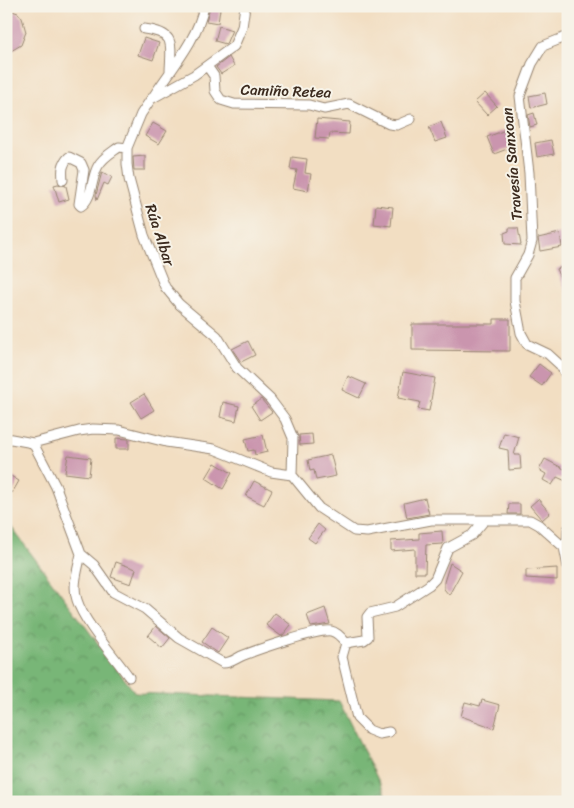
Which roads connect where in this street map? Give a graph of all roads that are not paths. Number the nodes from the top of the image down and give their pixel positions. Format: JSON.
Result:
{"nodes":[{"id":1,"x":204,"y":6,"type":"edge"},
{"id":2,"x":245,"y":6,"type":"edge"},
{"id":3,"x":144,"y":29,"type":"dead end"},
{"id":4,"x":568,"y":36,"type":"edge"},
{"id":5,"x":208,"y":66,"type":"junction"},
{"id":6,"x":170,"y":71,"type":"junction"},
{"id":7,"x":151,"y":99,"type":"junction"},
{"id":8,"x":411,"y":119,"type":"dead end"},
{"id":9,"x":127,"y":148,"type":"junction"},
{"id":10,"x":63,"y":180,"type":"dead end"},
{"id":11,"x":568,"y":378,"type":"edge"},
{"id":12,"x":6,"y":438,"type":"edge"},
{"id":13,"x":33,"y":443,"type":"junction"},
{"id":14,"x":292,"y":475,"type":"junction"},
{"id":15,"x":483,"y":522,"type":"junction"},
{"id":16,"x":568,"y":529,"type":"edge"},
{"id":17,"x":566,"y":549,"type":"edge"},
{"id":18,"x":81,"y":554,"type":"junction"},
{"id":19,"x":568,"y":566,"type":"edge"},
{"id":20,"x":346,"y":643,"type":"junction"},
{"id":21,"x":129,"y":677,"type":"dead end"},
{"id":22,"x":389,"y":732,"type":"dead end"}],
"edges":[{"from":1,"to":6,"type":"street","name":"Rúa Albar"},
{"from":2,"to":5,"type":"street"},
{"from":3,"to":6,"type":"street"},
{"from":4,"to":11,"type":"street","name":"Travesía Sanxoan"},
{"from":5,"to":7,"type":"street"},
{"from":5,"to":8,"type":"street","name":"Camiño Retea"},
{"from":6,"to":7,"type":"street","name":"Rúa Albar"},
{"from":7,"to":9,"type":"street","name":"Rúa Albar"},
{"from":9,"to":10,"type":"street"},
{"from":9,"to":14,"type":"street","name":"Rúa Albar"},
{"from":12,"to":13,"type":"street"},
{"from":13,"to":14,"type":"street"},
{"from":13,"to":18,"type":"street"},
{"from":14,"to":15,"type":"street"},
{"from":15,"to":17,"type":"street"},
{"from":15,"to":20,"type":"street"},
{"from":16,"to":17,"type":"street"},
{"from":17,"to":19,"type":"street"},
{"from":18,"to":20,"type":"street"},
{"from":18,"to":21,"type":"street"},
{"from":20,"to":22,"type":"street"}]}
